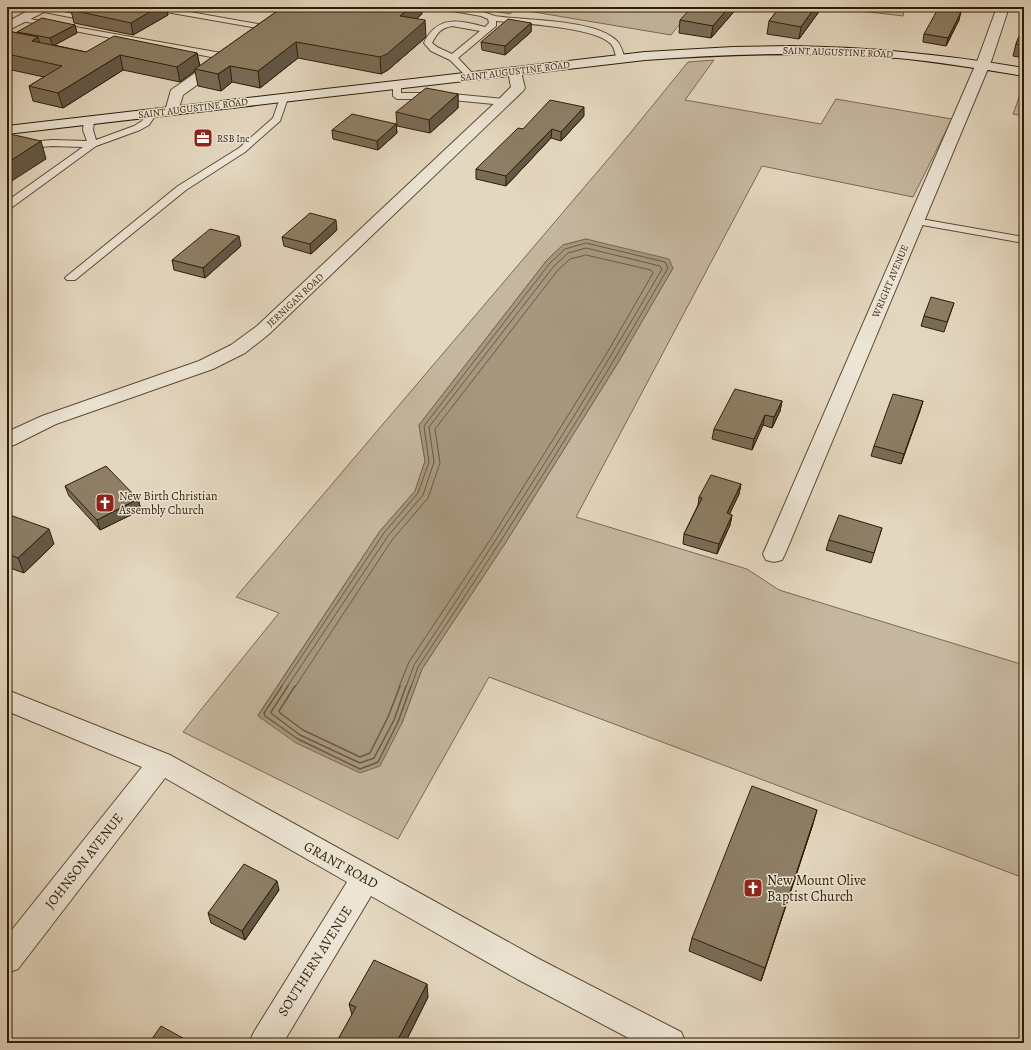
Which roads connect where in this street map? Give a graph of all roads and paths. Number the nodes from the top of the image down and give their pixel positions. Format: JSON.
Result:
{"nodes":[{"id":1,"x":149,"y":7,"type":"edge"},
{"id":2,"x":249,"y":7,"type":"edge"},
{"id":3,"x":268,"y":7,"type":"edge"},
{"id":4,"x":442,"y":7,"type":"edge"},
{"id":5,"x":1003,"y":7,"type":"edge"},
{"id":6,"x":42,"y":8,"type":"edge"},
{"id":7,"x":492,"y":18,"type":"junction"},
{"id":8,"x":22,"y":19,"type":"junction"},
{"id":9,"x":280,"y":19,"type":"edge"},
{"id":10,"x":93,"y":20,"type":"edge"},
{"id":11,"x":7,"y":27,"type":"edge"},
{"id":12,"x":269,"y":28,"type":"junction"},
{"id":13,"x":486,"y":30,"type":"junction"},
{"id":14,"x":251,"y":40,"type":"edge"},
{"id":15,"x":239,"y":49,"type":"edge"},
{"id":16,"x":227,"y":57,"type":"junction"},
{"id":17,"x":453,"y":58,"type":"junction"},
{"id":18,"x":621,"y":59,"type":"junction"},
{"id":19,"x":982,"y":65,"type":"junction"},
{"id":20,"x":515,"y":71,"type":"junction"},
{"id":21,"x":1024,"y":72,"type":"edge"},
{"id":22,"x":471,"y":76,"type":"junction"},
{"id":23,"x":397,"y":85,"type":"junction"},
{"id":24,"x":284,"y":98,"type":"junction"},
{"id":25,"x":504,"y":102,"type":"junction"},
{"id":26,"x":172,"y":111,"type":"junction"},
{"id":27,"x":152,"y":113,"type":"junction"},
{"id":28,"x":89,"y":120,"type":"junction"},
{"id":29,"x":7,"y":130,"type":"edge"},
{"id":30,"x":93,"y":144,"type":"junction"},
{"id":31,"x":7,"y":147,"type":"edge"},
{"id":32,"x":7,"y":206,"type":"edge"},
{"id":33,"x":915,"y":221,"type":"junction"},
{"id":34,"x":1024,"y":240,"type":"edge"},
{"id":35,"x":71,"y":278,"type":"dead end"},
{"id":36,"x":7,"y":440,"type":"edge"},
{"id":37,"x":774,"y":554,"type":"dead end"},
{"id":38,"x":7,"y":700,"type":"edge"},
{"id":39,"x":161,"y":764,"type":"junction"},
{"id":40,"x":365,"y":879,"type":"junction"},
{"id":41,"x":7,"y":959,"type":"edge"},
{"id":42,"x":265,"y":1043,"type":"edge"},
{"id":43,"x":670,"y":1043,"type":"edge"}],
"edges":[{"from":1,"to":12,"type":"lane"},
{"from":2,"to":3,"type":"lane"},
{"from":4,"to":7,"type":"lane"},
{"from":5,"to":19,"type":"street","name":"WRIGHT AVENUE"},
{"from":6,"to":8,"type":"street"},
{"from":6,"to":10,"type":"lane"},
{"from":7,"to":13,"type":"lane"},
{"from":7,"to":18,"type":"lane"},
{"from":8,"to":11,"type":"street"},
{"from":8,"to":16,"type":"lane"},
{"from":9,"to":12,"type":"street"},
{"from":12,"to":14,"type":"street"},
{"from":13,"to":17,"type":"lane"},
{"from":13,"to":17,"type":"lane"},
{"from":15,"to":16,"type":"street"},
{"from":16,"to":26,"type":"street"},
{"from":17,"to":22,"type":"lane"},
{"from":18,"to":19,"type":"street","name":"SAINT AUGUSTINE ROAD"},
{"from":18,"to":20,"type":"street","name":"SAINT AUGUSTINE ROAD"},
{"from":19,"to":21,"type":"street","name":"SAINT AUGUSTINE ROAD"},
{"from":19,"to":33,"type":"street","name":"WRIGHT AVENUE"},
{"from":20,"to":22,"type":"street","name":"SAINT AUGUSTINE ROAD"},
{"from":20,"to":25,"type":"street","name":"JERNIGAN ROAD"},
{"from":22,"to":23,"type":"street","name":"SAINT AUGUSTINE ROAD"},
{"from":23,"to":24,"type":"street","name":"SAINT AUGUSTINE ROAD"},
{"from":23,"to":25,"type":"lane"},
{"from":24,"to":26,"type":"street","name":"SAINT AUGUSTINE ROAD"},
{"from":24,"to":35,"type":"lane"},
{"from":25,"to":36,"type":"street","name":"JERNIGAN ROAD"},
{"from":26,"to":27,"type":"street","name":"SAINT AUGUSTINE ROAD"},
{"from":27,"to":28,"type":"street","name":"SAINT AUGUSTINE ROAD"},
{"from":27,"to":30,"type":"lane"},
{"from":28,"to":29,"type":"street","name":"SAINT AUGUSTINE ROAD"},
{"from":28,"to":30,"type":"lane"},
{"from":30,"to":31,"type":"lane"},
{"from":30,"to":32,"type":"lane"},
{"from":33,"to":34,"type":"lane"},
{"from":33,"to":37,"type":"street","name":"WRIGHT AVENUE"},
{"from":38,"to":39,"type":"street","name":"GRANT ROAD"},
{"from":39,"to":40,"type":"street","name":"GRANT ROAD"},
{"from":39,"to":41,"type":"street","name":"JOHNSON AVENUE"},
{"from":40,"to":42,"type":"street","name":"SOUTHERN AVENUE"},
{"from":40,"to":43,"type":"street","name":"GRANT ROAD"}]}
